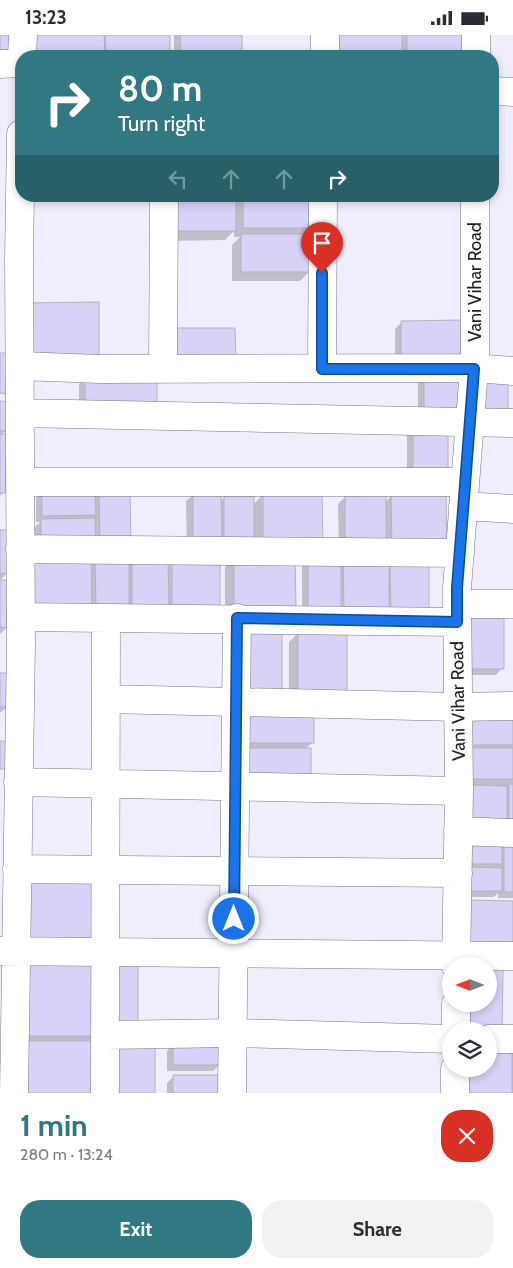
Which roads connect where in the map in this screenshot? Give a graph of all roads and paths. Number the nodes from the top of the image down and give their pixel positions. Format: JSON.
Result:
{"nodes":[{"id":1,"x":23,"y":35,"type":"edge"},
{"id":2,"x":325,"y":35,"type":"edge"},
{"id":3,"x":476,"y":35,"type":"edge"},
{"id":4,"x":22,"y":50,"type":"edge"},
{"id":5,"x":325,"y":50,"type":"edge"},
{"id":6,"x":476,"y":50,"type":"edge"},
{"id":7,"x":0,"y":63,"type":"edge"},
{"id":8,"x":15,"y":63,"type":"edge"},
{"id":9,"x":499,"y":91,"type":"edge"},
{"id":10,"x":513,"y":92,"type":"edge"},
{"id":11,"x":17,"y":202,"type":"edge"},
{"id":12,"x":164,"y":202,"type":"edge"},
{"id":13,"x":322,"y":202,"type":"edge"},
{"id":14,"x":475,"y":202,"type":"edge"},
{"id":15,"x":10,"y":258,"type":"edge"},
{"id":16,"x":20,"y":366,"type":"junction"},
{"id":17,"x":163,"y":369,"type":"junction"},
{"id":18,"x":322,"y":369,"type":"junction"},
{"id":19,"x":474,"y":369,"type":"junction"},
{"id":20,"x":513,"y":371,"type":"edge"},
{"id":21,"x":20,"y":413,"type":"junction"},
{"id":22,"x":469,"y":422,"type":"junction"},
{"id":23,"x":513,"y":423,"type":"edge"},
{"id":24,"x":20,"y":481,"type":"junction"},
{"id":25,"x":464,"y":494,"type":"junction"},
{"id":26,"x":513,"y":509,"type":"edge"},
{"id":27,"x":20,"y":549,"type":"junction"},
{"id":28,"x":460,"y":553,"type":"junction"},
{"id":29,"x":513,"y":604,"type":"edge"},
{"id":30,"x":457,"y":613,"type":"junction"},
{"id":31,"x":21,"y":617,"type":"junction"},
{"id":32,"x":237,"y":618,"type":"junction"},
{"id":33,"x":106,"y":619,"type":"junction"},
{"id":34,"x":106,"y":699,"type":"junction"},
{"id":35,"x":236,"y":702,"type":"junction"},
{"id":36,"x":513,"y":706,"type":"edge"},
{"id":37,"x":458,"y":707,"type":"junction"},
{"id":38,"x":18,"y":782,"type":"junction"},
{"id":39,"x":107,"y":783,"type":"junction"},
{"id":40,"x":234,"y":787,"type":"junction"},
{"id":41,"x":459,"y":791,"type":"junction"},
{"id":42,"x":458,"y":831,"type":"junction"},
{"id":43,"x":513,"y":833,"type":"edge"},
{"id":44,"x":17,"y":869,"type":"junction"},
{"id":45,"x":107,"y":870,"type":"junction"},
{"id":46,"x":234,"y":870,"type":"junction"},
{"id":47,"x":458,"y":873,"type":"junction"},
{"id":48,"x":8,"y":951,"type":"edge"},
{"id":49,"x":106,"y":951,"type":"junction"},
{"id":50,"x":234,"y":952,"type":"junction"},
{"id":51,"x":513,"y":956,"type":"edge"},
{"id":52,"x":457,"y":957,"type":"edge"},
{"id":53,"x":498,"y":957,"type":"edge"},
{"id":54,"x":442,"y":960,"type":"edge"},
{"id":55,"x":234,"y":1033,"type":"junction"},
{"id":56,"x":106,"y":1035,"type":"junction"},
{"id":57,"x":442,"y":1039,"type":"edge"},
{"id":58,"x":497,"y":1039,"type":"edge"},
{"id":59,"x":513,"y":1039,"type":"edge"},
{"id":60,"x":455,"y":1077,"type":"edge"},
{"id":61,"x":14,"y":1093,"type":"edge"},
{"id":62,"x":105,"y":1093,"type":"edge"},
{"id":63,"x":232,"y":1093,"type":"edge"},
{"id":64,"x":455,"y":1093,"type":"edge"}],
"edges":[{"from":1,"to":4,"type":"street"},
{"from":2,"to":5,"type":"street"},
{"from":3,"to":6,"type":"street"},
{"from":7,"to":8,"type":"street"},
{"from":9,"to":10,"type":"street"},
{"from":11,"to":15,"type":"street"},
{"from":12,"to":17,"type":"street"},
{"from":13,"to":18,"type":"street"},
{"from":14,"to":19,"type":"street","name":"Vani Vihar Road"},
{"from":15,"to":16,"type":"street"},
{"from":16,"to":17,"type":"street"},
{"from":16,"to":21,"type":"street"},
{"from":17,"to":18,"type":"street"},
{"from":18,"to":19,"type":"street"},
{"from":19,"to":20,"type":"street"},
{"from":19,"to":22,"type":"street","name":"Vani Vihar Road"},
{"from":21,"to":22,"type":"street"},
{"from":21,"to":24,"type":"street"},
{"from":22,"to":23,"type":"street"},
{"from":22,"to":25,"type":"street","name":"Vani Vihar Road"},
{"from":24,"to":25,"type":"street"},
{"from":24,"to":27,"type":"street"},
{"from":25,"to":26,"type":"street"},
{"from":25,"to":28,"type":"street","name":"Vani Vihar Road"},
{"from":27,"to":28,"type":"street"},
{"from":27,"to":31,"type":"street"},
{"from":28,"to":30,"type":"street","name":"Vani Vihar Road"},
{"from":29,"to":30,"type":"street"},
{"from":30,"to":32,"type":"street"},
{"from":30,"to":37,"type":"street","name":"Vani Vihar Road"},
{"from":31,"to":33,"type":"street"},
{"from":31,"to":38,"type":"street"},
{"from":32,"to":33,"type":"street"},
{"from":32,"to":35,"type":"street"},
{"from":33,"to":34,"type":"street"},
{"from":34,"to":35,"type":"street"},
{"from":34,"to":39,"type":"street"},
{"from":35,"to":37,"type":"street"},
{"from":35,"to":40,"type":"street"},
{"from":36,"to":37,"type":"street"},
{"from":37,"to":41,"type":"street","name":"Vani Vihar Road"},
{"from":38,"to":39,"type":"street"},
{"from":38,"to":44,"type":"street"},
{"from":39,"to":40,"type":"street"},
{"from":39,"to":45,"type":"street"},
{"from":40,"to":41,"type":"street"},
{"from":40,"to":46,"type":"street"},
{"from":41,"to":42,"type":"street","name":"Vani Vihar Road"},
{"from":42,"to":43,"type":"street"},
{"from":42,"to":47,"type":"street","name":"Vani Vihar Road"},
{"from":44,"to":45,"type":"street"},
{"from":44,"to":48,"type":"street"},
{"from":45,"to":46,"type":"street"},
{"from":45,"to":49,"type":"street"},
{"from":46,"to":47,"type":"street"},
{"from":46,"to":50,"type":"street"},
{"from":47,"to":52,"type":"street","name":"Vani Vihar Road"},
{"from":48,"to":49,"type":"street"},
{"from":48,"to":61,"type":"street"},
{"from":49,"to":50,"type":"street"},
{"from":49,"to":56,"type":"street"},
{"from":50,"to":54,"type":"street"},
{"from":50,"to":55,"type":"street"},
{"from":51,"to":53,"type":"street"},
{"from":55,"to":56,"type":"street"},
{"from":55,"to":57,"type":"street"},
{"from":55,"to":63,"type":"street"},
{"from":56,"to":62,"type":"street"},
{"from":58,"to":59,"type":"street"},
{"from":60,"to":64,"type":"street"}]}
